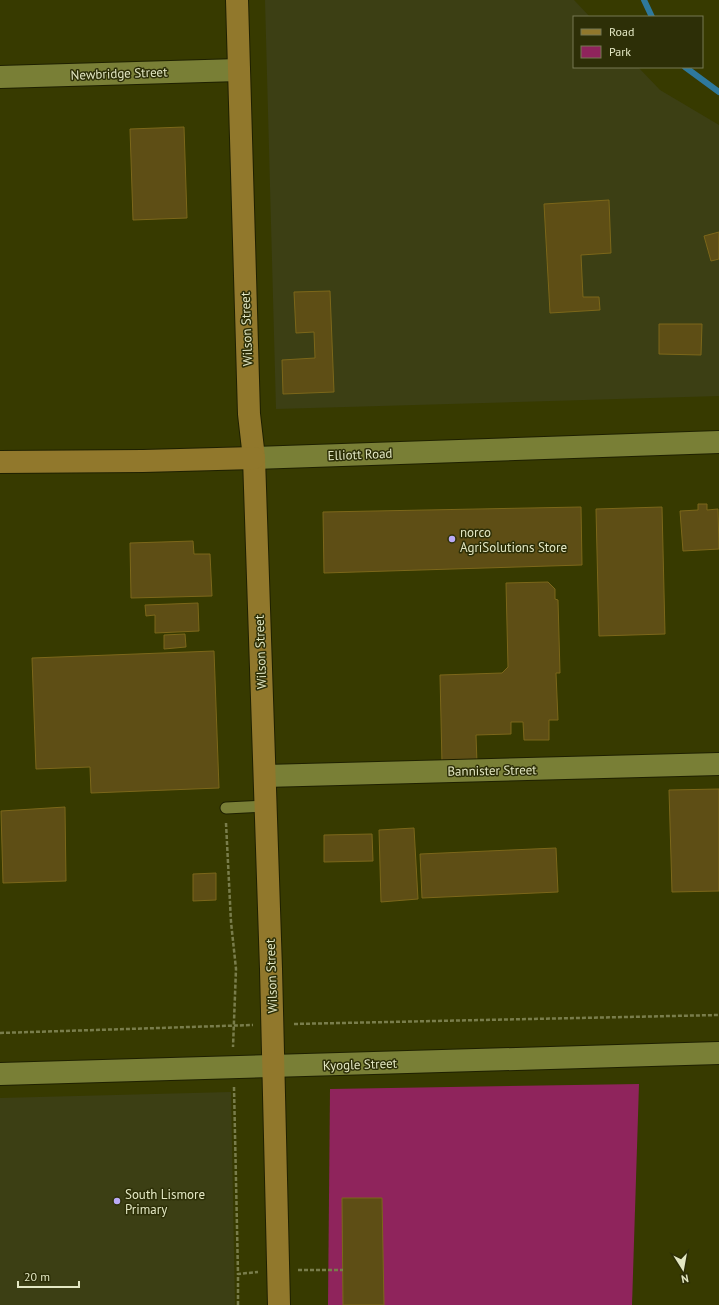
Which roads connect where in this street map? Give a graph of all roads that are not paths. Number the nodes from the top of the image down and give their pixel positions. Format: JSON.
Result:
{"nodes":[{"id":1,"x":237,"y":0,"type":"edge"},
{"id":2,"x":239,"y":70,"type":"junction"},
{"id":3,"x":0,"y":77,"type":"edge"},
{"id":4,"x":719,"y":442,"type":"edge"},
{"id":5,"x":254,"y":458,"type":"junction"},
{"id":6,"x":0,"y":462,"type":"edge"},
{"id":7,"x":719,"y":764,"type":"edge"},
{"id":8,"x":265,"y":776,"type":"junction"},
{"id":9,"x":266,"y":806,"type":"junction"},
{"id":10,"x":226,"y":808,"type":"road end"},
{"id":11,"x":719,"y":1053,"type":"edge"},
{"id":12,"x":273,"y":1066,"type":"junction"},
{"id":13,"x":0,"y":1074,"type":"edge"},
{"id":14,"x":279,"y":1305,"type":"edge"}],
"edges":[{"from":1,"to":2,"type":"street","name":"Wilson Street"},
{"from":2,"to":3,"type":"street","name":"Newbridge Street"},
{"from":2,"to":5,"type":"street","name":"Wilson Street"},
{"from":4,"to":5,"type":"street","name":"Elliott Road"},
{"from":5,"to":6,"type":"street","name":"Elliott Road"},
{"from":5,"to":8,"type":"street","name":"Wilson Street"},
{"from":7,"to":8,"type":"street","name":"Bannister Street"},
{"from":8,"to":9,"type":"street","name":"Wilson Street"},
{"from":9,"to":10,"type":"lane"},
{"from":9,"to":12,"type":"street","name":"Wilson Street"},
{"from":11,"to":12,"type":"street","name":"Kyogle Street"},
{"from":12,"to":13,"type":"street","name":"Kyogle Street"},
{"from":12,"to":14,"type":"street","name":"Wilson Street"}]}
